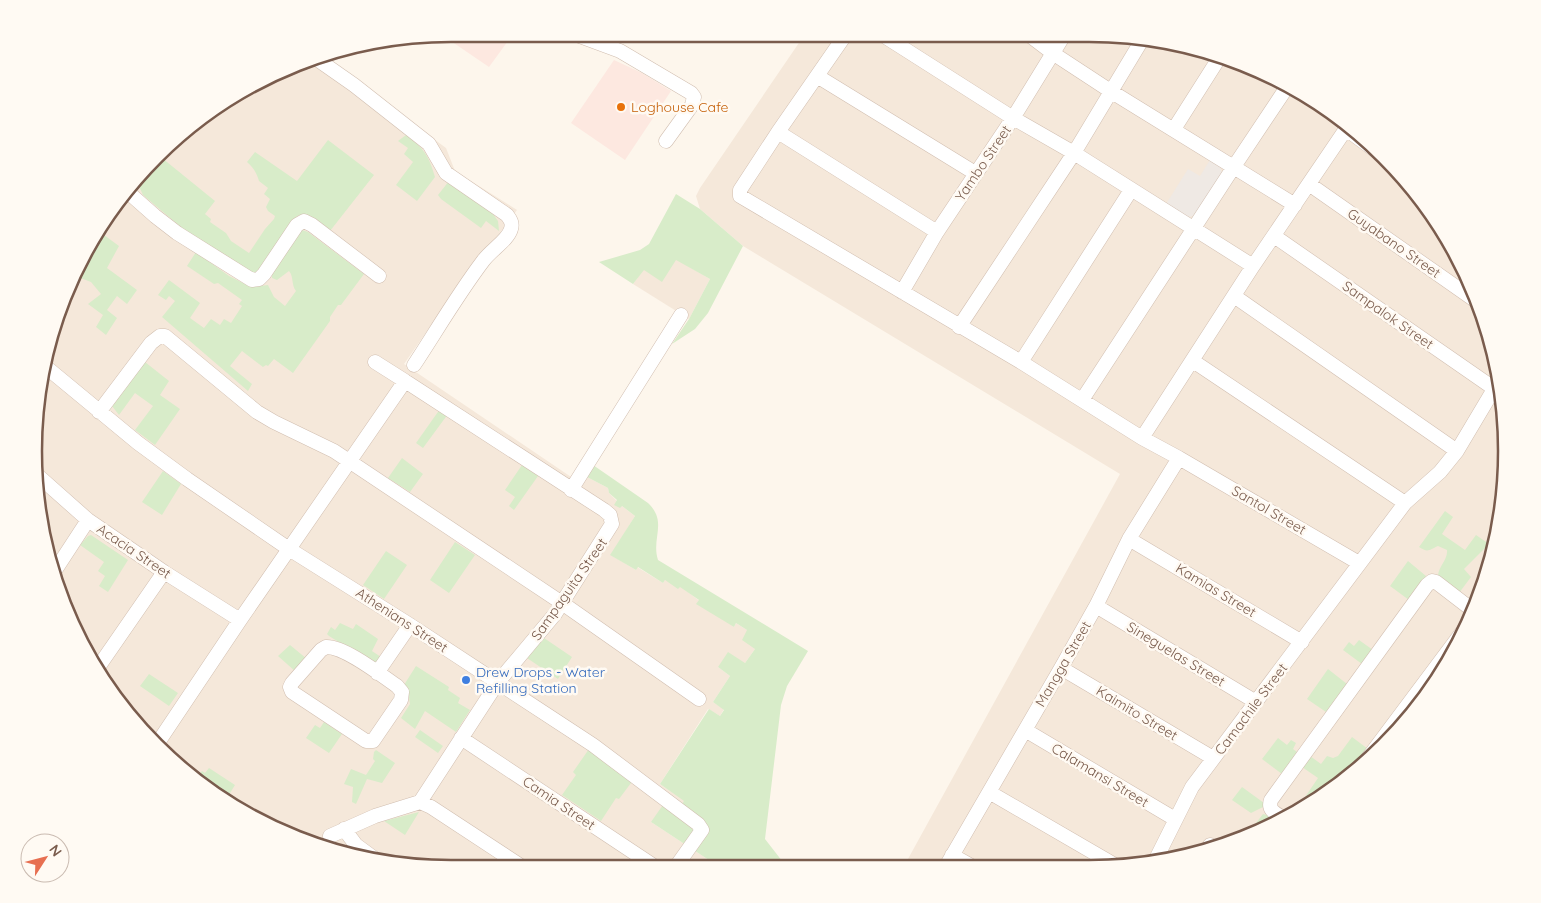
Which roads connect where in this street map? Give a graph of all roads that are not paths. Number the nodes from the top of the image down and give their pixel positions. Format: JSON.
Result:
{"nodes":[{"id":1,"x":608,"y":42,"type":"edge"},
{"id":2,"x":840,"y":42,"type":"edge"},
{"id":3,"x":894,"y":42,"type":"edge"},
{"id":4,"x":1039,"y":42,"type":"edge"},
{"id":5,"x":1060,"y":42,"type":"edge"},
{"id":6,"x":1139,"y":46,"type":"edge"},
{"id":7,"x":1054,"y":54,"type":"junction"},
{"id":8,"x":1217,"y":63,"type":"edge"},
{"id":9,"x":321,"y":64,"type":"edge"},
{"id":10,"x":817,"y":76,"type":"junction"},
{"id":11,"x":1112,"y":92,"type":"junction"},
{"id":12,"x":1284,"y":92,"type":"edge"},
{"id":13,"x":1013,"y":118,"type":"junction"},
{"id":14,"x":1174,"y":129,"type":"junction"},
{"id":15,"x":778,"y":132,"type":"junction"},
{"id":16,"x":1344,"y":132,"type":"edge"},
{"id":17,"x":666,"y":142,"type":"dead end"},
{"id":18,"x":1074,"y":153,"type":"junction"},
{"id":19,"x":1233,"y":168,"type":"junction"},
{"id":20,"x":975,"y":174,"type":"junction"},
{"id":21,"x":1309,"y":184,"type":"junction"},
{"id":22,"x":1131,"y":190,"type":"junction"},
{"id":23,"x":133,"y":196,"type":"edge"},
{"id":24,"x":1295,"y":205,"type":"junction"},
{"id":25,"x":1194,"y":229,"type":"junction"},
{"id":26,"x":937,"y":232,"type":"junction"},
{"id":27,"x":1274,"y":236,"type":"junction"},
{"id":28,"x":1254,"y":266,"type":"junction"},
{"id":29,"x":379,"y":276,"type":"dead end"},
{"id":30,"x":902,"y":292,"type":"junction"},
{"id":31,"x":1467,"y":294,"type":"edge"},
{"id":32,"x":1234,"y":296,"type":"junction"},
{"id":33,"x":681,"y":315,"type":"dead end"},
{"id":34,"x":959,"y":327,"type":"junction"},
{"id":35,"x":1193,"y":361,"type":"junction"},
{"id":36,"x":375,"y":362,"type":"dead end"},
{"id":37,"x":1021,"y":362,"type":"junction"},
{"id":38,"x":414,"y":365,"type":"dead end"},
{"id":39,"x":50,"y":371,"type":"edge"},
{"id":40,"x":405,"y":381,"type":"junction"},
{"id":41,"x":1494,"y":389,"type":"edge"},
{"id":42,"x":1495,"y":397,"type":"edge"},
{"id":43,"x":1082,"y":400,"type":"junction"},
{"id":44,"x":99,"y":412,"type":"junction"},
{"id":45,"x":1142,"y":438,"type":"junction"},
{"id":46,"x":1457,"y":451,"type":"junction"},
{"id":47,"x":1179,"y":458,"type":"junction"},
{"id":48,"x":350,"y":462,"type":"junction"},
{"id":49,"x":43,"y":480,"type":"edge"},
{"id":50,"x":572,"y":490,"type":"junction"},
{"id":51,"x":1405,"y":504,"type":"junction"},
{"id":52,"x":88,"y":520,"type":"junction"},
{"id":53,"x":1130,"y":539,"type":"junction"},
{"id":54,"x":289,"y":548,"type":"junction"},
{"id":55,"x":1359,"y":563,"type":"junction"},
{"id":56,"x":59,"y":565,"type":"edge"},
{"id":57,"x":164,"y":572,"type":"junction"},
{"id":58,"x":562,"y":602,"type":"junction"},
{"id":59,"x":1096,"y":606,"type":"junction"},
{"id":60,"x":1468,"y":606,"type":"edge"},
{"id":61,"x":240,"y":620,"type":"junction"},
{"id":62,"x":410,"y":625,"type":"junction"},
{"id":63,"x":1302,"y":642,"type":"junction"},
{"id":64,"x":101,"y":663,"type":"edge"},
{"id":65,"x":1061,"y":668,"type":"junction"},
{"id":66,"x":377,"y":672,"type":"junction"},
{"id":67,"x":498,"y":682,"type":"junction"},
{"id":68,"x":698,"y":699,"type":"dead end"},
{"id":69,"x":1256,"y":702,"type":"junction"},
{"id":70,"x":1025,"y":730,"type":"junction"},
{"id":71,"x":160,"y":738,"type":"edge"},
{"id":72,"x":461,"y":738,"type":"junction"},
{"id":73,"x":1213,"y":758,"type":"junction"},
{"id":74,"x":989,"y":792,"type":"junction"},
{"id":75,"x":420,"y":802,"type":"junction"},
{"id":76,"x":1278,"y":814,"type":"edge"},
{"id":77,"x":1175,"y":819,"type":"junction"},
{"id":78,"x":344,"y":829,"type":"junction"},
{"id":79,"x":330,"y":836,"type":"dead end"},
{"id":80,"x":365,"y":851,"type":"edge"},
{"id":81,"x":952,"y":855,"type":"junction"},
{"id":82,"x":1158,"y":855,"type":"edge"},
{"id":83,"x":512,"y":860,"type":"edge"},
{"id":84,"x":645,"y":860,"type":"edge"},
{"id":85,"x":681,"y":860,"type":"edge"},
{"id":86,"x":949,"y":860,"type":"edge"},
{"id":87,"x":961,"y":860,"type":"edge"},
{"id":88,"x":1106,"y":860,"type":"edge"}],
"edges":[{"from":1,"to":17,"type":"street"},
{"from":2,"to":10,"type":"street"},
{"from":3,"to":13,"type":"street"},
{"from":4,"to":7,"type":"street"},
{"from":5,"to":7,"type":"street","name":"Yambo Street"},
{"from":6,"to":11,"type":"street"},
{"from":7,"to":11,"type":"street"},
{"from":7,"to":13,"type":"street","name":"Yambo Street"},
{"from":8,"to":14,"type":"street"},
{"from":9,"to":38,"type":"street"},
{"from":10,"to":15,"type":"street"},
{"from":10,"to":20,"type":"street"},
{"from":11,"to":14,"type":"street"},
{"from":11,"to":18,"type":"street"},
{"from":12,"to":19,"type":"street"},
{"from":13,"to":18,"type":"street"},
{"from":13,"to":20,"type":"street","name":"Yambo Street"},
{"from":14,"to":19,"type":"street"},
{"from":15,"to":26,"type":"street"},
{"from":15,"to":30,"type":"street","name":"Santol Street"},
{"from":16,"to":21,"type":"street"},
{"from":18,"to":22,"type":"street"},
{"from":18,"to":34,"type":"street"},
{"from":19,"to":24,"type":"street"},
{"from":19,"to":25,"type":"street"},
{"from":20,"to":26,"type":"street","name":"Yambo Street"},
{"from":21,"to":24,"type":"street"},
{"from":21,"to":31,"type":"street","name":"Guyabano Street"},
{"from":22,"to":25,"type":"street"},
{"from":22,"to":37,"type":"street"},
{"from":23,"to":29,"type":"street"},
{"from":24,"to":27,"type":"street"},
{"from":25,"to":28,"type":"street"},
{"from":25,"to":43,"type":"street"},
{"from":26,"to":30,"type":"street","name":"Yambo Street"},
{"from":27,"to":28,"type":"street"},
{"from":27,"to":41,"type":"street","name":"Sampalok Street"},
{"from":28,"to":32,"type":"street"},
{"from":30,"to":34,"type":"street","name":"Santol Street"},
{"from":32,"to":35,"type":"street"},
{"from":32,"to":46,"type":"street"},
{"from":33,"to":50,"type":"street"},
{"from":34,"to":37,"type":"street","name":"Santol Street"},
{"from":35,"to":45,"type":"street"},
{"from":35,"to":51,"type":"street"},
{"from":36,"to":40,"type":"street"},
{"from":37,"to":43,"type":"street","name":"Santol Street"},
{"from":39,"to":44,"type":"street","name":"Athenians Street"},
{"from":40,"to":48,"type":"street"},
{"from":40,"to":50,"type":"street"},
{"from":42,"to":46,"type":"street","name":"Camachile Street"},
{"from":43,"to":45,"type":"street","name":"Santol Street"},
{"from":44,"to":48,"type":"street"},
{"from":44,"to":54,"type":"street","name":"Athenians Street"},
{"from":45,"to":47,"type":"street","name":"Santol Street"},
{"from":46,"to":51,"type":"street","name":"Camachile Street"},
{"from":47,"to":53,"type":"street","name":"Mangga Street"},
{"from":47,"to":55,"type":"street","name":"Santol Street"},
{"from":48,"to":54,"type":"street"},
{"from":48,"to":58,"type":"street"},
{"from":49,"to":52,"type":"street","name":"Acacia Street"},
{"from":50,"to":58,"type":"street","name":"Sampaguita Street"},
{"from":51,"to":55,"type":"street","name":"Camachile Street"},
{"from":52,"to":56,"type":"street"},
{"from":52,"to":57,"type":"street","name":"Acacia Street"},
{"from":53,"to":59,"type":"street","name":"Mangga Street"},
{"from":53,"to":63,"type":"street","name":"Kamias Street"},
{"from":54,"to":61,"type":"street"},
{"from":54,"to":62,"type":"street","name":"Athenians Street"},
{"from":55,"to":63,"type":"street","name":"Camachile Street"},
{"from":57,"to":61,"type":"street","name":"Acacia Street"},
{"from":57,"to":64,"type":"street"},
{"from":58,"to":67,"type":"street","name":"Sampaguita Street"},
{"from":58,"to":68,"type":"street"},
{"from":59,"to":65,"type":"street","name":"Mangga Street"},
{"from":59,"to":69,"type":"street","name":"Sineguelas Street"},
{"from":60,"to":76,"type":"street"},
{"from":61,"to":71,"type":"street"},
{"from":62,"to":66,"type":"street"},
{"from":62,"to":67,"type":"street","name":"Athenians Street"},
{"from":63,"to":69,"type":"street","name":"Camachile Street"},
{"from":65,"to":70,"type":"street","name":"Mangga Street"},
{"from":65,"to":73,"type":"street","name":"Kaimito Street"},
{"from":66,"to":66,"type":"street"},
{"from":67,"to":72,"type":"street","name":"Sampaguita Street"},
{"from":67,"to":85,"type":"street","name":"Athenians Street"},
{"from":69,"to":73,"type":"street","name":"Camachile Street"},
{"from":70,"to":74,"type":"street","name":"Mangga Street"},
{"from":70,"to":77,"type":"street","name":"Calamansi Street"},
{"from":72,"to":75,"type":"street","name":"Sampaguita Street"},
{"from":72,"to":84,"type":"street","name":"Camia Street"},
{"from":73,"to":77,"type":"street","name":"Camachile Street"},
{"from":74,"to":81,"type":"street","name":"Mangga Street"},
{"from":74,"to":88,"type":"street"},
{"from":75,"to":78,"type":"street"},
{"from":75,"to":83,"type":"street"},
{"from":77,"to":82,"type":"street","name":"Camachile Street"},
{"from":78,"to":79,"type":"street"},
{"from":78,"to":80,"type":"street"},
{"from":81,"to":86,"type":"street","name":"Mangga Street"},
{"from":81,"to":87,"type":"street"}]}
